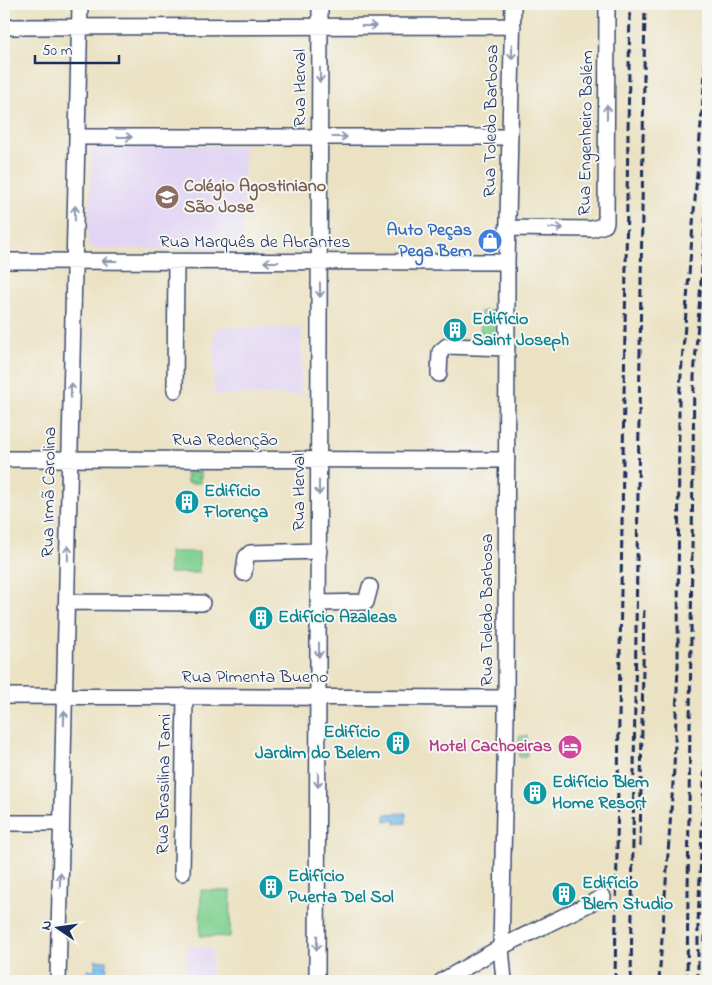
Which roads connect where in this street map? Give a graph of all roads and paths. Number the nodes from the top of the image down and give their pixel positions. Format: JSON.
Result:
{"nodes":[{"id":1,"x":80,"y":4,"type":"edge"},
{"id":2,"x":320,"y":4,"type":"edge"},
{"id":3,"x":513,"y":4,"type":"edge"},
{"id":4,"x":607,"y":4,"type":"edge"},
{"id":5,"x":320,"y":26,"type":"junction"},
{"id":6,"x":513,"y":26,"type":"junction"},
{"id":7,"x":4,"y":27,"type":"edge"},
{"id":8,"x":79,"y":27,"type":"junction"},
{"id":9,"x":510,"y":136,"type":"junction"},
{"id":10,"x":77,"y":137,"type":"junction"},
{"id":11,"x":320,"y":137,"type":"junction"},
{"id":12,"x":511,"y":232,"type":"junction"},
{"id":13,"x":4,"y":261,"type":"edge"},
{"id":14,"x":74,"y":261,"type":"junction"},
{"id":15,"x":176,"y":262,"type":"junction"},
{"id":16,"x":320,"y":262,"type":"junction"},
{"id":17,"x":507,"y":262,"type":"junction"},
{"id":18,"x":507,"y":348,"type":"junction"},
{"id":19,"x":439,"y":374,"type":"dead end"},
{"id":20,"x":175,"y":390,"type":"dead end"},
{"id":21,"x":4,"y":459,"type":"edge"},
{"id":22,"x":70,"y":459,"type":"junction"},
{"id":23,"x":319,"y":460,"type":"junction"},
{"id":24,"x":507,"y":460,"type":"junction"},
{"id":25,"x":319,"y":551,"type":"junction"},
{"id":26,"x":244,"y":573,"type":"dead end"},
{"id":27,"x":370,"y":587,"type":"dead end"},
{"id":28,"x":67,"y":602,"type":"junction"},
{"id":29,"x":202,"y":603,"type":"dead end"},
{"id":30,"x":319,"y":603,"type":"junction"},
{"id":31,"x":4,"y":696,"type":"edge"},
{"id":32,"x":64,"y":696,"type":"junction"},
{"id":33,"x":185,"y":696,"type":"junction"},
{"id":34,"x":318,"y":697,"type":"junction"},
{"id":35,"x":506,"y":698,"type":"junction"},
{"id":36,"x":4,"y":823,"type":"edge"},
{"id":37,"x":61,"y":823,"type":"junction"},
{"id":38,"x":182,"y":873,"type":"dead end"},
{"id":39,"x":603,"y":897,"type":"dead end"},
{"id":40,"x":500,"y":947,"type":"junction"},
{"id":41,"x":58,"y":981,"type":"edge"},
{"id":42,"x":317,"y":981,"type":"edge"},
{"id":43,"x":442,"y":981,"type":"edge"},
{"id":44,"x":504,"y":981,"type":"edge"}],
"edges":[{"from":1,"to":8,"type":"street","name":"Rua Irmã Carolina"},
{"from":2,"to":5,"type":"street","name":"Rua Herval"},
{"from":3,"to":6,"type":"street","name":"Rua Toledo Barbosa"},
{"from":12,"to":4,"type":"street","name":"Rua Engenheiro Balém","one_way":true},
{"from":5,"to":6,"type":"street","one_way":true},
{"from":5,"to":8,"type":"street"},
{"from":5,"to":11,"type":"street","name":"Rua Herval","one_way":true},
{"from":6,"to":9,"type":"street","name":"Rua Toledo Barbosa","one_way":true},
{"from":7,"to":8,"type":"street"},
{"from":8,"to":10,"type":"street","name":"Rua Irmã Carolina"},
{"from":11,"to":9,"type":"street","one_way":true},
{"from":9,"to":12,"type":"street","name":"Rua Toledo Barbosa"},
{"from":10,"to":11,"type":"street","one_way":true},
{"from":14,"to":10,"type":"street","name":"Rua Irmã Carolina","one_way":true},
{"from":11,"to":16,"type":"street","name":"Rua Herval"},
{"from":12,"to":17,"type":"street","name":"Rua Toledo Barbosa"},
{"from":13,"to":14,"type":"street","name":"Rua Marquês de Abrantes"},
{"from":15,"to":14,"type":"street","name":"Rua Marquês de Abrantes","one_way":true},
{"from":22,"to":14,"type":"street","name":"Rua Irmã Carolina","one_way":true},
{"from":16,"to":15,"type":"street","name":"Rua Marquês de Abrantes","one_way":true},
{"from":15,"to":20,"type":"street"},
{"from":16,"to":17,"type":"street","name":"Rua Marquês de Abrantes"},
{"from":16,"to":23,"type":"street","name":"Rua Herval","one_way":true},
{"from":17,"to":18,"type":"street","name":"Rua Toledo Barbosa"},
{"from":18,"to":19,"type":"street"},
{"from":18,"to":24,"type":"street","name":"Rua Toledo Barbosa"},
{"from":21,"to":22,"type":"street","name":"Rua Redenção"},
{"from":22,"to":23,"type":"street","name":"Rua Redenção"},
{"from":28,"to":22,"type":"street","name":"Rua Irmã Carolina","one_way":true},
{"from":23,"to":24,"type":"street","name":"Rua Redenção"},
{"from":23,"to":25,"type":"street","name":"Rua Herval","one_way":true},
{"from":24,"to":35,"type":"street","name":"Rua Toledo Barbosa"},
{"from":25,"to":26,"type":"street"},
{"from":25,"to":30,"type":"street","name":"Rua Herval"},
{"from":27,"to":30,"type":"street"},
{"from":28,"to":29,"type":"street"},
{"from":28,"to":32,"type":"street","name":"Rua Irmã Carolina"},
{"from":30,"to":34,"type":"street","name":"Rua Herval","one_way":true},
{"from":31,"to":32,"type":"street","name":"Rua Pimenta Bueno"},
{"from":32,"to":33,"type":"street","name":"Rua Pimenta Bueno"},
{"from":37,"to":32,"type":"street","name":"Rua Irmã Carolina","one_way":true},
{"from":33,"to":34,"type":"street","name":"Rua Pimenta Bueno"},
{"from":33,"to":38,"type":"street","name":"Rua Brasilina Tami"},
{"from":34,"to":35,"type":"street","name":"Rua Pimenta Bueno"},
{"from":34,"to":42,"type":"street","name":"Rua Herval","one_way":true},
{"from":35,"to":40,"type":"street","name":"Rua Toledo Barbosa"},
{"from":36,"to":37,"type":"street"},
{"from":41,"to":37,"type":"street","name":"Rua Irmã Carolina","one_way":true},
{"from":39,"to":40,"type":"street"},
{"from":40,"to":43,"type":"street"},
{"from":40,"to":44,"type":"street","name":"Rua Toledo Barbosa"}]}
